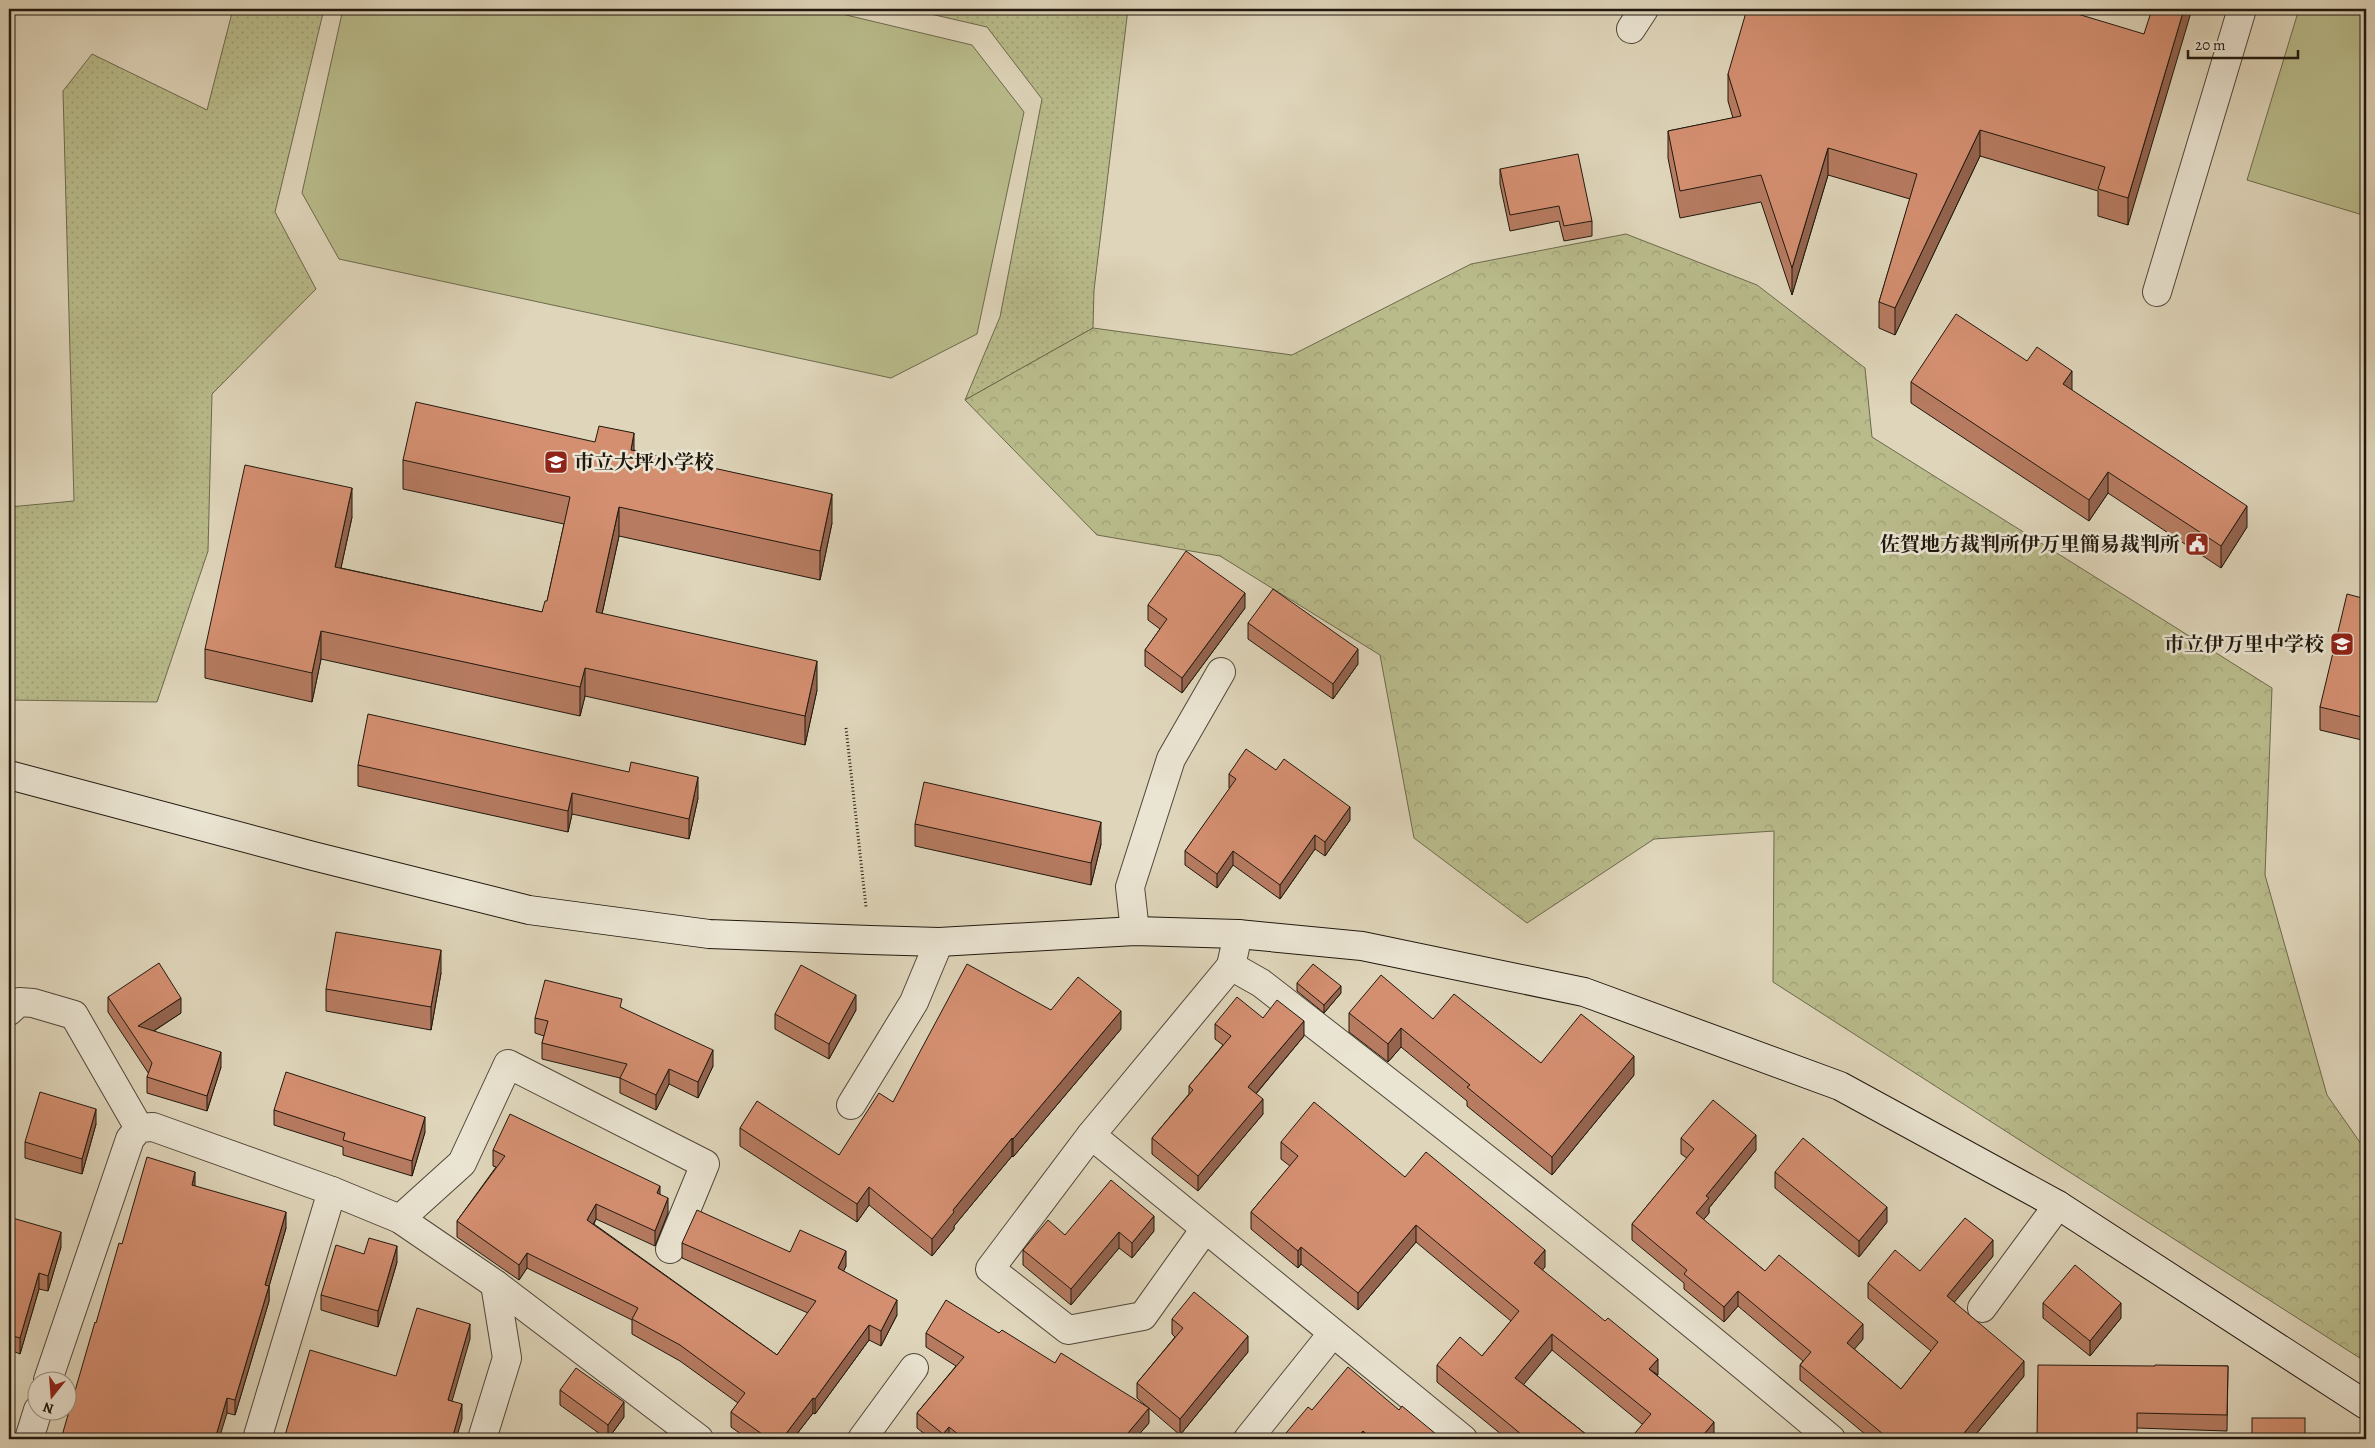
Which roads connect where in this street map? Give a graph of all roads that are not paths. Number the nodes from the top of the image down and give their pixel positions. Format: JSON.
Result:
{"nodes":[{"id":1,"x":2242,"y":9,"type":"edge"},
{"id":2,"x":2157,"y":292,"type":"dead end"},
{"id":3,"x":1221,"y":672,"type":"dead end"},
{"id":4,"x":9,"y":775,"type":"edge"},
{"id":5,"x":1135,"y":931,"type":"junction"},
{"id":6,"x":1238,"y":934,"type":"junction"},
{"id":7,"x":939,"y":942,"type":"junction"},
{"id":8,"x":1232,"y":966,"type":"junction"},
{"id":9,"x":9,"y":1011,"type":"edge"},
{"id":10,"x":852,"y":1105,"type":"dead end"},
{"id":11,"x":139,"y":1128,"type":"junction"},
{"id":12,"x":1091,"y":1135,"type":"junction"},
{"id":13,"x":332,"y":1191,"type":"junction"},
{"id":14,"x":2058,"y":1205,"type":"junction"},
{"id":15,"x":400,"y":1219,"type":"junction"},
{"id":16,"x":1205,"y":1229,"type":"junction"},
{"id":17,"x":670,"y":1249,"type":"dead end"},
{"id":18,"x":495,"y":1284,"type":"junction"},
{"id":19,"x":1982,"y":1308,"type":"dead end"},
{"id":20,"x":1332,"y":1334,"type":"junction"},
{"id":21,"x":914,"y":1368,"type":"dead end"},
{"id":22,"x":51,"y":1370,"type":"edge"},
{"id":23,"x":2366,"y":1405,"type":"edge"},
{"id":24,"x":35,"y":1420,"type":"edge"},
{"id":25,"x":871,"y":1436,"type":"edge"},
{"id":26,"x":29,"y":1439,"type":"edge"},
{"id":27,"x":257,"y":1439,"type":"edge"},
{"id":28,"x":482,"y":1439,"type":"edge"},
{"id":29,"x":699,"y":1439,"type":"edge"},
{"id":30,"x":1248,"y":1439,"type":"edge"},
{"id":31,"x":1463,"y":1439,"type":"edge"},
{"id":32,"x":1831,"y":1439,"type":"edge"}],
"edges":[{"from":1,"to":2,"type":"street"},
{"from":3,"to":5,"type":"street"},
{"from":4,"to":7,"type":"street"},
{"from":5,"to":6,"type":"street"},
{"from":5,"to":7,"type":"street"},
{"from":6,"to":8,"type":"street"},
{"from":6,"to":14,"type":"street"},
{"from":7,"to":10,"type":"street"},
{"from":8,"to":12,"type":"street"},
{"from":8,"to":32,"type":"street"},
{"from":9,"to":11,"type":"street"},
{"from":11,"to":13,"type":"street"},
{"from":11,"to":22,"type":"street"},
{"from":12,"to":16,"type":"street"},
{"from":12,"to":16,"type":"street"},
{"from":13,"to":15,"type":"street"},
{"from":13,"to":27,"type":"street"},
{"from":14,"to":19,"type":"street"},
{"from":14,"to":23,"type":"street"},
{"from":15,"to":17,"type":"street"},
{"from":15,"to":18,"type":"street"},
{"from":16,"to":20,"type":"street"},
{"from":18,"to":28,"type":"street"},
{"from":18,"to":29,"type":"street"},
{"from":20,"to":30,"type":"street"},
{"from":20,"to":31,"type":"street"},
{"from":21,"to":25,"type":"street"},
{"from":24,"to":26,"type":"street"}]}
